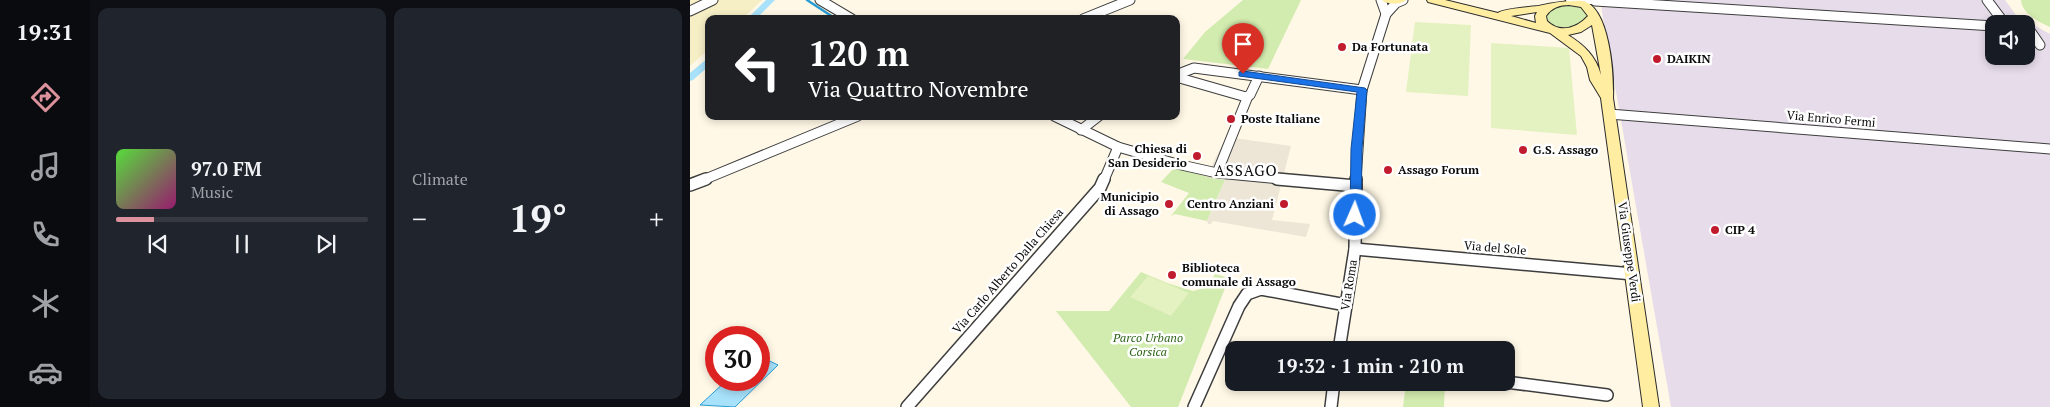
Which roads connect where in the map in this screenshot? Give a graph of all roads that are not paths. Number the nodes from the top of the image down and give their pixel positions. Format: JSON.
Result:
{"nodes":[{"id":1,"x":713,"y":0,"type":"edge"},
{"id":2,"x":820,"y":0,"type":"edge"},
{"id":3,"x":1130,"y":0,"type":"edge"},
{"id":4,"x":1381,"y":0,"type":"edge"},
{"id":5,"x":1387,"y":0,"type":"edge"},
{"id":6,"x":1402,"y":0,"type":"edge"},
{"id":7,"x":1432,"y":0,"type":"edge"},
{"id":8,"x":1987,"y":0,"type":"edge"},
{"id":9,"x":1443,"y":1,"type":"edge"},
{"id":10,"x":1570,"y":1,"type":"edge"},
{"id":11,"x":1595,"y":1,"type":"edge"},
{"id":12,"x":1554,"y":3,"type":"edge"},
{"id":13,"x":690,"y":11,"type":"edge"},
{"id":14,"x":1482,"y":11,"type":"junction"},
{"id":15,"x":1386,"y":14,"type":"junction"},
{"id":16,"x":845,"y":15,"type":"edge"},
{"id":17,"x":1094,"y":15,"type":"edge"},
{"id":18,"x":1593,"y":15,"type":"junction"},
{"id":19,"x":1998,"y":15,"type":"edge"},
{"id":20,"x":1985,"y":25,"type":"edge"},
{"id":21,"x":1553,"y":30,"type":"junction"},
{"id":22,"x":2035,"y":38,"type":"edge"},
{"id":23,"x":2040,"y":45,"type":"dead end"},
{"id":24,"x":1180,"y":74,"type":"edge"},
{"id":25,"x":1259,"y":76,"type":"junction"},
{"id":26,"x":1180,"y":77,"type":"edge"},
{"id":27,"x":1362,"y":90,"type":"junction"},
{"id":28,"x":1248,"y":96,"type":"junction"},
{"id":29,"x":1607,"y":98,"type":"junction"},
{"id":30,"x":1610,"y":114,"type":"junction"},
{"id":31,"x":848,"y":120,"type":"edge"},
{"id":32,"x":1062,"y":120,"type":"edge"},
{"id":33,"x":1094,"y":120,"type":"edge"},
{"id":34,"x":1082,"y":130,"type":"junction"},
{"id":35,"x":1118,"y":147,"type":"junction"},
{"id":36,"x":2050,"y":149,"type":"edge"},
{"id":37,"x":1217,"y":172,"type":"junction"},
{"id":38,"x":690,"y":185,"type":"edge"},
{"id":39,"x":1356,"y":186,"type":"junction"},
{"id":40,"x":1355,"y":249,"type":"junction"},
{"id":41,"x":1633,"y":274,"type":"junction"},
{"id":42,"x":1346,"y":305,"type":"junction"},
{"id":43,"x":1340,"y":341,"type":"edge"},
{"id":44,"x":1515,"y":383,"type":"edge"},
{"id":45,"x":1333,"y":391,"type":"edge"},
{"id":46,"x":1607,"y":395,"type":"dead end"},
{"id":47,"x":907,"y":407,"type":"edge"},
{"id":48,"x":1194,"y":407,"type":"edge"},
{"id":49,"x":1331,"y":407,"type":"edge"},
{"id":50,"x":1650,"y":407,"type":"edge"}],
"edges":[{"from":1,"to":13,"type":"street"},
{"from":2,"to":16,"type":"street"},
{"from":3,"to":17,"type":"street"},
{"from":4,"to":15,"type":"street"},
{"from":5,"to":6,"type":"main road"},
{"from":6,"to":15,"type":"street"},
{"from":7,"to":9,"type":"main road"},
{"from":8,"to":19,"type":"street"},
{"from":9,"to":14,"type":"main road"},
{"from":10,"to":11,"type":"street"},
{"from":10,"to":12,"type":"main road"},
{"from":10,"to":18,"type":"main road"},
{"from":11,"to":18,"type":"street"},
{"from":11,"to":20,"type":"street"},
{"from":12,"to":14,"type":"main road"},
{"from":12,"to":21,"type":"main road"},
{"from":14,"to":21,"type":"main road"},
{"from":15,"to":27,"type":"street","name":"Via Roma"},
{"from":18,"to":21,"type":"main road"},
{"from":18,"to":29,"type":"main road","name":"Via Giuseppe Verdi"},
{"from":21,"to":29,"type":"main road","name":"Via Giuseppe Verdi"},
{"from":22,"to":23,"type":"street"},
{"from":24,"to":25,"type":"street"},
{"from":25,"to":27,"type":"street"},
{"from":25,"to":28,"type":"street"},
{"from":26,"to":28,"type":"street"},
{"from":27,"to":39,"type":"street","name":"Via Roma"},
{"from":28,"to":37,"type":"street"},
{"from":29,"to":30,"type":"main road","name":"Via Giuseppe Verdi"},
{"from":30,"to":36,"type":"street","name":"Via Enrico Fermi"},
{"from":30,"to":41,"type":"main road","name":"Via Giuseppe Verdi"},
{"from":31,"to":38,"type":"street"},
{"from":32,"to":34,"type":"street"},
{"from":33,"to":34,"type":"street"},
{"from":34,"to":35,"type":"street"},
{"from":35,"to":37,"type":"street"},
{"from":35,"to":47,"type":"street","name":"Via Carlo Alberto Dalla Chiesa"},
{"from":37,"to":39,"type":"street"},
{"from":39,"to":40,"type":"street","name":"Via Roma"},
{"from":40,"to":41,"type":"street","name":"Via del Sole"},
{"from":40,"to":42,"type":"street","name":"Via Roma"},
{"from":41,"to":50,"type":"main road","name":"Via Giuseppe Verdi"},
{"from":42,"to":43,"type":"street","name":"Via Roma"},
{"from":42,"to":48,"type":"street"},
{"from":44,"to":46,"type":"street"},
{"from":45,"to":49,"type":"street"}]}
